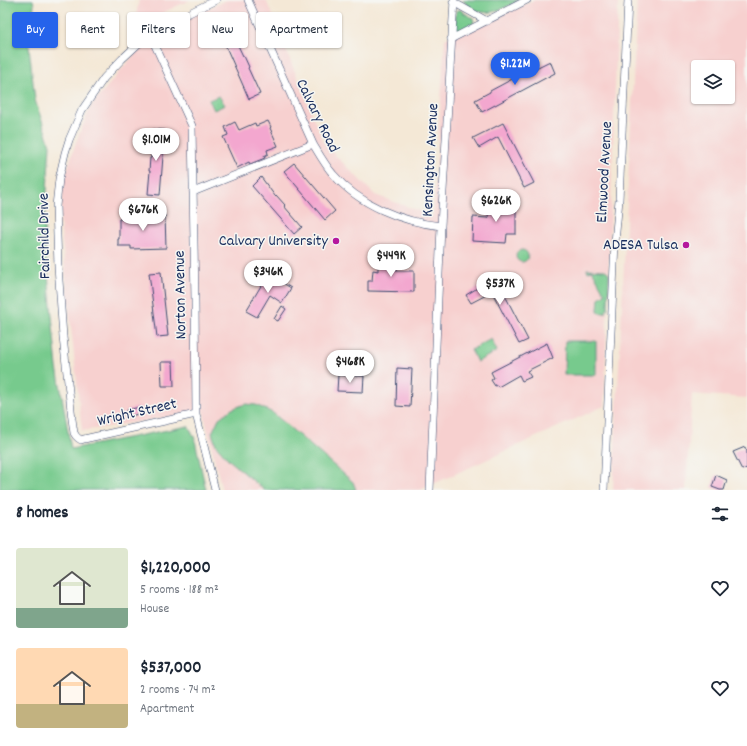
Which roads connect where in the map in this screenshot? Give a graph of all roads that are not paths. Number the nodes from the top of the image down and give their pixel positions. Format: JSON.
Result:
{"nodes":[{"id":1,"x":216,"y":0,"type":"edge"},
{"id":2,"x":248,"y":0,"type":"edge"},
{"id":3,"x":527,"y":0,"type":"edge"},
{"id":4,"x":628,"y":0,"type":"edge"},
{"id":5,"x":453,"y":1,"type":"edge"},
{"id":6,"x":190,"y":13,"type":"edge"},
{"id":7,"x":487,"y":21,"type":"junction"},
{"id":8,"x":451,"y":39,"type":"junction"},
{"id":9,"x":133,"y":48,"type":"edge"},
{"id":10,"x":156,"y":48,"type":"edge"},
{"id":11,"x":313,"y":144,"type":"junction"},
{"id":12,"x":193,"y":192,"type":"junction"},
{"id":13,"x":441,"y":226,"type":"junction"},
{"id":14,"x":196,"y":414,"type":"junction"},
{"id":15,"x":84,"y":439,"type":"joint"},
{"id":16,"x":215,"y":490,"type":"edge"},
{"id":17,"x":430,"y":490,"type":"edge"},
{"id":18,"x":604,"y":490,"type":"edge"}],
"edges":[{"from":1,"to":6,"type":"street","name":"Fairchild Drive"},
{"from":2,"to":11,"type":"street","name":"Calvary Road"},
{"from":3,"to":7,"type":"street"},
{"from":4,"to":18,"type":"street","name":"Elmwood Avenue"},
{"from":5,"to":7,"type":"street"},
{"from":5,"to":8,"type":"street","name":"Kensington Avenue"},
{"from":7,"to":8,"type":"street"},
{"from":8,"to":13,"type":"street","name":"Kensington Avenue"},
{"from":9,"to":15,"type":"street","name":"Fairchild Drive"},
{"from":10,"to":12,"type":"street","name":"Norton Avenue"},
{"from":11,"to":12,"type":"street"},
{"from":11,"to":13,"type":"street","name":"Calvary Road"},
{"from":12,"to":14,"type":"street","name":"Norton Avenue"},
{"from":13,"to":17,"type":"street","name":"Kensington Avenue"},
{"from":14,"to":15,"type":"street","name":"Wright Street"},
{"from":14,"to":16,"type":"street","name":"Norton Avenue"}]}
